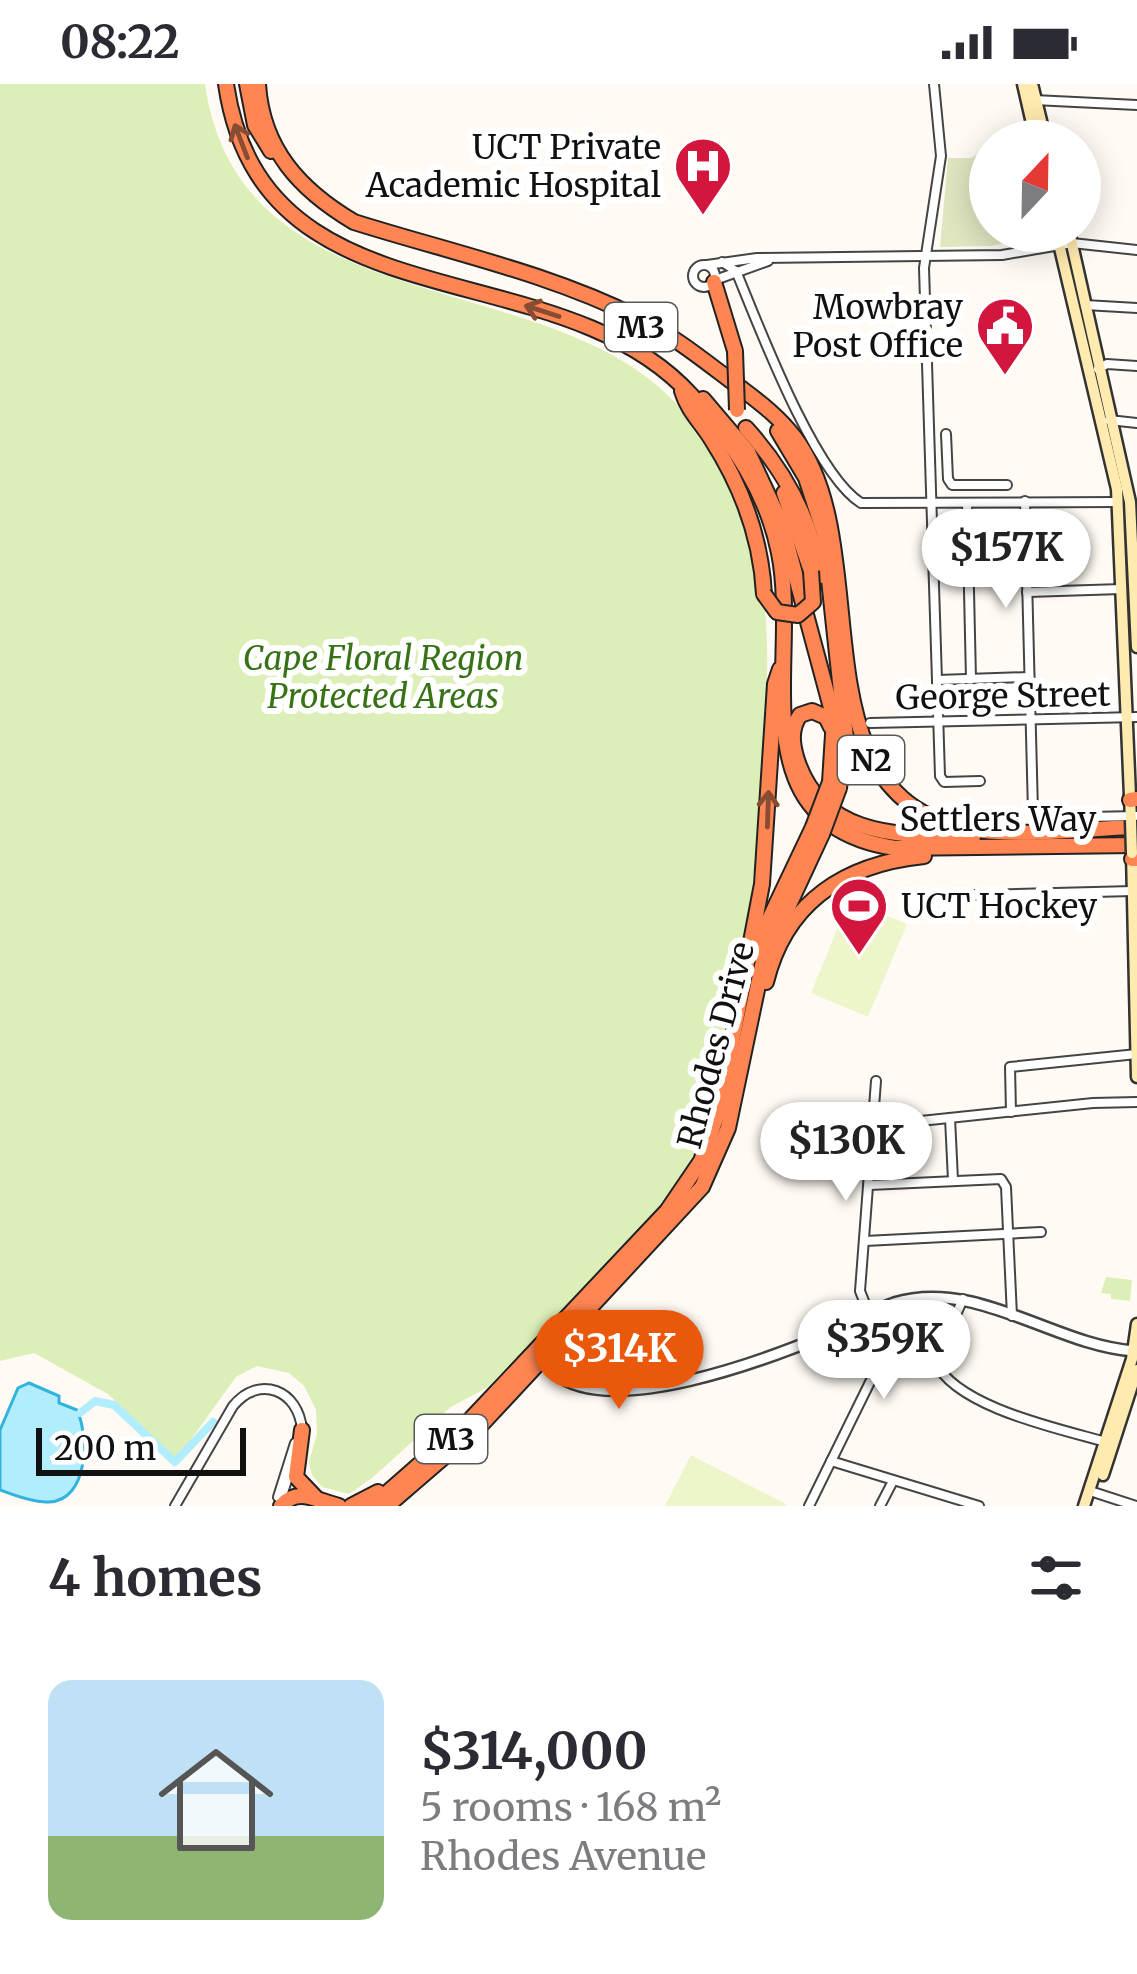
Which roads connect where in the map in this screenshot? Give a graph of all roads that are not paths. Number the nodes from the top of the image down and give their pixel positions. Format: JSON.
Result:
{"nodes":[{"id":1,"x":226,"y":84,"type":"edge"},
{"id":2,"x":256,"y":84,"type":"edge"},
{"id":3,"x":934,"y":84,"type":"edge"},
{"id":4,"x":1023,"y":84,"type":"edge"},
{"id":5,"x":1032,"y":84,"type":"edge"},
{"id":6,"x":1031,"y":100,"type":"junction"},
{"id":7,"x":1137,"y":105,"type":"edge"},
{"id":8,"x":1033,"y":120,"type":"edge"},
{"id":9,"x":1038,"y":120,"type":"edge"},
{"id":10,"x":275,"y":154,"type":"junction"},
{"id":11,"x":290,"y":171,"type":"junction"},
{"id":12,"x":1101,"y":244,"type":"edge"},
{"id":13,"x":1137,"y":250,"type":"edge"},
{"id":14,"x":1012,"y":252,"type":"edge"},
{"id":15,"x":1069,"y":252,"type":"edge"},
{"id":16,"x":927,"y":258,"type":"junction"},
{"id":17,"x":769,"y":260,"type":"junction"},
{"id":18,"x":722,"y":262,"type":"junction"},
{"id":19,"x":707,"y":265,"type":"junction"},
{"id":20,"x":736,"y":271,"type":"junction"},
{"id":21,"x":710,"y":283,"type":"junction"},
{"id":22,"x":1082,"y":306,"type":"junction"},
{"id":23,"x":1137,"y":308,"type":"edge"},
{"id":24,"x":1137,"y":366,"type":"edge"},
{"id":25,"x":1097,"y":370,"type":"junction"},
{"id":26,"x":684,"y":389,"type":"junction"},
{"id":27,"x":744,"y":391,"type":"junction"},
{"id":28,"x":737,"y":410,"type":"junction"},
{"id":29,"x":1108,"y":420,"type":"junction"},
{"id":30,"x":772,"y":423,"type":"junction"},
{"id":31,"x":1137,"y":423,"type":"edge"},
{"id":32,"x":746,"y":428,"type":"junction"},
{"id":33,"x":946,"y":434,"type":"dead end"},
{"id":34,"x":993,"y":485,"type":"junction"},
{"id":35,"x":1007,"y":485,"type":"dead end"},
{"id":36,"x":981,"y":486,"type":"junction"},
{"id":37,"x":1025,"y":501,"type":"junction"},
{"id":38,"x":968,"y":502,"type":"junction"},
{"id":39,"x":982,"y":502,"type":"junction"},
{"id":40,"x":993,"y":502,"type":"junction"},
{"id":41,"x":1128,"y":502,"type":"edge"},
{"id":42,"x":932,"y":503,"type":"junction"},
{"id":43,"x":1135,"y":542,"type":"edge"},
{"id":44,"x":1129,"y":588,"type":"edge"},
{"id":45,"x":1028,"y":592,"type":"junction"},
{"id":46,"x":1137,"y":647,"type":"edge"},
{"id":47,"x":815,"y":650,"type":"junction"},
{"id":48,"x":784,"y":657,"type":"junction"},
{"id":49,"x":1029,"y":677,"type":"junction"},
{"id":50,"x":970,"y":679,"type":"junction"},
{"id":51,"x":937,"y":680,"type":"junction"},
{"id":52,"x":1132,"y":689,"type":"edge"},
{"id":53,"x":1132,"y":717,"type":"edge"},
{"id":54,"x":1030,"y":720,"type":"junction"},
{"id":55,"x":938,"y":721,"type":"junction"},
{"id":56,"x":870,"y":723,"type":"dead end"},
{"id":57,"x":1133,"y":744,"type":"edge"},
{"id":58,"x":839,"y":754,"type":"junction"},
{"id":59,"x":980,"y":781,"type":"dead end"},
{"id":60,"x":1134,"y":813,"type":"edge"},
{"id":61,"x":818,"y":830,"type":"junction"},
{"id":62,"x":1080,"y":831,"type":"junction"},
{"id":63,"x":964,"y":848,"type":"junction"},
{"id":64,"x":1134,"y":854,"type":"edge"},
{"id":65,"x":1135,"y":891,"type":"edge"},
{"id":66,"x":937,"y":896,"type":"dead end"},
{"id":67,"x":1136,"y":931,"type":"edge"},
{"id":68,"x":742,"y":992,"type":"junction"},
{"id":69,"x":1136,"y":1004,"type":"edge"},
{"id":70,"x":1136,"y":1034,"type":"edge"},
{"id":71,"x":1137,"y":1054,"type":"edge"},
{"id":72,"x":1137,"y":1076,"type":"edge"},
{"id":73,"x":876,"y":1081,"type":"dead end"},
{"id":74,"x":735,"y":1095,"type":"junction"},
{"id":75,"x":1137,"y":1102,"type":"edge"},
{"id":76,"x":1011,"y":1112,"type":"junction"},
{"id":77,"x":950,"y":1118,"type":"junction"},
{"id":78,"x":873,"y":1126,"type":"junction"},
{"id":79,"x":953,"y":1180,"type":"junction"},
{"id":80,"x":869,"y":1185,"type":"junction"},
{"id":81,"x":1042,"y":1232,"type":"dead end"},
{"id":82,"x":1009,"y":1234,"type":"junction"},
{"id":83,"x":865,"y":1241,"type":"junction"},
{"id":84,"x":963,"y":1299,"type":"junction"},
{"id":85,"x":906,"y":1301,"type":"junction"},
{"id":86,"x":894,"y":1304,"type":"junction"},
{"id":87,"x":869,"y":1314,"type":"junction"},
{"id":88,"x":1012,"y":1316,"type":"junction"},
{"id":89,"x":577,"y":1324,"type":"junction"},
{"id":90,"x":898,"y":1324,"type":"junction"},
{"id":91,"x":1137,"y":1324,"type":"edge"},
{"id":92,"x":1136,"y":1351,"type":"edge"},
{"id":93,"x":1137,"y":1370,"type":"edge"},
{"id":94,"x":1118,"y":1417,"type":"junction"},
{"id":95,"x":302,"y":1427,"type":"junction"},
{"id":96,"x":1110,"y":1443,"type":"junction"},
{"id":97,"x":437,"y":1457,"type":"junction"},
{"id":98,"x":831,"y":1461,"type":"junction"},
{"id":99,"x":893,"y":1480,"type":"junction"},
{"id":100,"x":1091,"y":1499,"type":"edge"},
{"id":101,"x":316,"y":1502,"type":"edge"},
{"id":102,"x":957,"y":1503,"type":"edge"},
{"id":103,"x":175,"y":1506,"type":"edge"},
{"id":104,"x":281,"y":1506,"type":"edge"},
{"id":105,"x":339,"y":1506,"type":"edge"},
{"id":106,"x":351,"y":1506,"type":"edge"},
{"id":107,"x":372,"y":1506,"type":"edge"},
{"id":108,"x":387,"y":1506,"type":"edge"},
{"id":109,"x":399,"y":1506,"type":"edge"},
{"id":110,"x":809,"y":1506,"type":"edge"},
{"id":111,"x":880,"y":1506,"type":"edge"},
{"id":112,"x":979,"y":1506,"type":"edge"},
{"id":113,"x":1136,"y":1506,"type":"edge"}],
"edges":[{"from":26,"to":1,"type":"highway","number":"N2","one_way":true},
{"from":2,"to":10,"type":"highway"},
{"from":2,"to":11,"type":"highway"},
{"from":3,"to":16,"type":"street"},
{"from":4,"to":6,"type":"main road"},
{"from":5,"to":6,"type":"main road"},
{"from":6,"to":7,"type":"street"},
{"from":6,"to":8,"type":"main road"},
{"from":6,"to":9,"type":"main road"},
{"from":10,"to":11,"type":"highway","number":"N2"},
{"from":10,"to":30,"type":"highway","number":"M3"},
{"from":11,"to":27,"type":"highway","number":"N2"},
{"from":12,"to":13,"type":"street"},
{"from":14,"to":16,"type":"street"},
{"from":15,"to":22,"type":"main road"},
{"from":16,"to":17,"type":"street"},
{"from":16,"to":42,"type":"street"},
{"from":17,"to":18,"type":"street"},
{"from":17,"to":20,"type":"street"},
{"from":18,"to":19,"type":"street"},
{"from":18,"to":20,"type":"street"},
{"from":19,"to":21,"type":"street"},
{"from":19,"to":21,"type":"street"},
{"from":20,"to":21,"type":"street"},
{"from":20,"to":42,"type":"street"},
{"from":21,"to":28,"type":"highway","bridge":true},
{"from":22,"to":23,"type":"street"},
{"from":22,"to":25,"type":"main road"},
{"from":24,"to":25,"type":"street"},
{"from":25,"to":29,"type":"main road"},
{"from":26,"to":32,"type":"highway","bridge":true},
{"from":26,"to":47,"type":"highway"},
{"from":26,"to":48,"type":"highway","number":"N2"},
{"from":27,"to":30,"type":"highway"},
{"from":27,"to":62,"type":"highway","name":"Settlers Way","number":"N2"},
{"from":28,"to":32,"type":"highway"},
{"from":28,"to":47,"type":"highway"},
{"from":29,"to":31,"type":"street"},
{"from":29,"to":41,"type":"main road"},
{"from":30,"to":58,"type":"highway","name":"Rhodes Drive","number":"M3"},
{"from":32,"to":58,"type":"highway"},
{"from":33,"to":36,"type":"street"},
{"from":34,"to":35,"type":"street"},
{"from":34,"to":36,"type":"street"},
{"from":34,"to":40,"type":"street"},
{"from":36,"to":39,"type":"street"},
{"from":37,"to":40,"type":"street"},
{"from":37,"to":41,"type":"street"},
{"from":37,"to":45,"type":"street"},
{"from":38,"to":39,"type":"street"},
{"from":38,"to":42,"type":"street"},
{"from":38,"to":50,"type":"street"},
{"from":39,"to":40,"type":"street"},
{"from":41,"to":43,"type":"main road"},
{"from":41,"to":44,"type":"main road"},
{"from":42,"to":51,"type":"street"},
{"from":43,"to":44,"type":"main road"},
{"from":44,"to":45,"type":"street"},
{"from":44,"to":46,"type":"main road"},
{"from":44,"to":52,"type":"main road"},
{"from":45,"to":49,"type":"street"},
{"from":47,"to":58,"type":"highway"},
{"from":48,"to":63,"type":"highway","name":"Settlers Way","number":"N2"},
{"from":68,"to":48,"type":"highway","name":"Rhodes Drive","number":"M3","one_way":true},
{"from":49,"to":50,"type":"street"},
{"from":49,"to":54,"type":"street"},
{"from":50,"to":51,"type":"street"},
{"from":51,"to":55,"type":"street"},
{"from":52,"to":53,"type":"main road"},
{"from":53,"to":54,"type":"street","name":"George Street"},
{"from":53,"to":57,"type":"main road"},
{"from":54,"to":55,"type":"street","name":"George Street"},
{"from":54,"to":60,"type":"street"},
{"from":55,"to":56,"type":"street","name":"George Street"},
{"from":55,"to":59,"type":"street"},
{"from":57,"to":60,"type":"main road"},
{"from":58,"to":61,"type":"highway","name":"Rhodes Drive","number":"M3","bridge":true},
{"from":58,"to":62,"type":"highway"},
{"from":60,"to":62,"type":"highway","name":"Settlers Way","number":"N2"},
{"from":60,"to":64,"type":"main road","bridge":true},
{"from":61,"to":68,"type":"highway"},
{"from":61,"to":74,"type":"highway","name":"Rhodes Drive","number":"M3"},
{"from":63,"to":64,"type":"highway","name":"Settlers Way","number":"N2"},
{"from":63,"to":74,"type":"highway"},
{"from":64,"to":65,"type":"main road"},
{"from":65,"to":66,"type":"street"},
{"from":65,"to":67,"type":"main road"},
{"from":67,"to":69,"type":"main road"},
{"from":68,"to":97,"type":"highway","name":"Rhodes Drive","number":"M3"},
{"from":69,"to":70,"type":"main road"},
{"from":70,"to":71,"type":"main road"},
{"from":71,"to":72,"type":"main road"},
{"from":71,"to":76,"type":"street"},
{"from":73,"to":78,"type":"street"},
{"from":74,"to":89,"type":"highway","name":"Rhodes Drive","number":"M3"},
{"from":75,"to":76,"type":"street"},
{"from":76,"to":77,"type":"street"},
{"from":77,"to":78,"type":"street"},
{"from":77,"to":79,"type":"street"},
{"from":78,"to":80,"type":"street"},
{"from":79,"to":80,"type":"street"},
{"from":79,"to":82,"type":"street"},
{"from":80,"to":83,"type":"street"},
{"from":81,"to":82,"type":"street"},
{"from":82,"to":83,"type":"street"},
{"from":82,"to":88,"type":"street"},
{"from":83,"to":87,"type":"street"},
{"from":84,"to":85,"type":"street"},
{"from":84,"to":88,"type":"street"},
{"from":84,"to":96,"type":"street"},
{"from":85,"to":86,"type":"street"},
{"from":85,"to":90,"type":"street"},
{"from":86,"to":87,"type":"street"},
{"from":86,"to":90,"type":"street"},
{"from":87,"to":89,"type":"street"},
{"from":88,"to":92,"type":"street"},
{"from":89,"to":97,"type":"highway","name":"Rhodes Drive","number":"M3"},
{"from":90,"to":98,"type":"street"},
{"from":91,"to":92,"type":"main road"},
{"from":92,"to":94,"type":"main road"},
{"from":93,"to":94,"type":"main road"},
{"from":94,"to":96,"type":"main road"},
{"from":95,"to":101,"type":"highway"},
{"from":95,"to":103,"type":"street"},
{"from":95,"to":104,"type":"street"},
{"from":96,"to":100,"type":"main road"},
{"from":97,"to":106,"type":"highway"},
{"from":97,"to":107,"type":"highway","name":"Rhodes Drive","number":"M3"},
{"from":97,"to":108,"type":"highway","name":"Rhodes Drive","number":"M3"},
{"from":97,"to":109,"type":"highway"},
{"from":98,"to":99,"type":"street"},
{"from":98,"to":110,"type":"street"},
{"from":99,"to":102,"type":"street"},
{"from":99,"to":111,"type":"street"},
{"from":100,"to":113,"type":"street"},
{"from":101,"to":104,"type":"highway"},
{"from":101,"to":105,"type":"highway"},
{"from":102,"to":112,"type":"street"}]}
